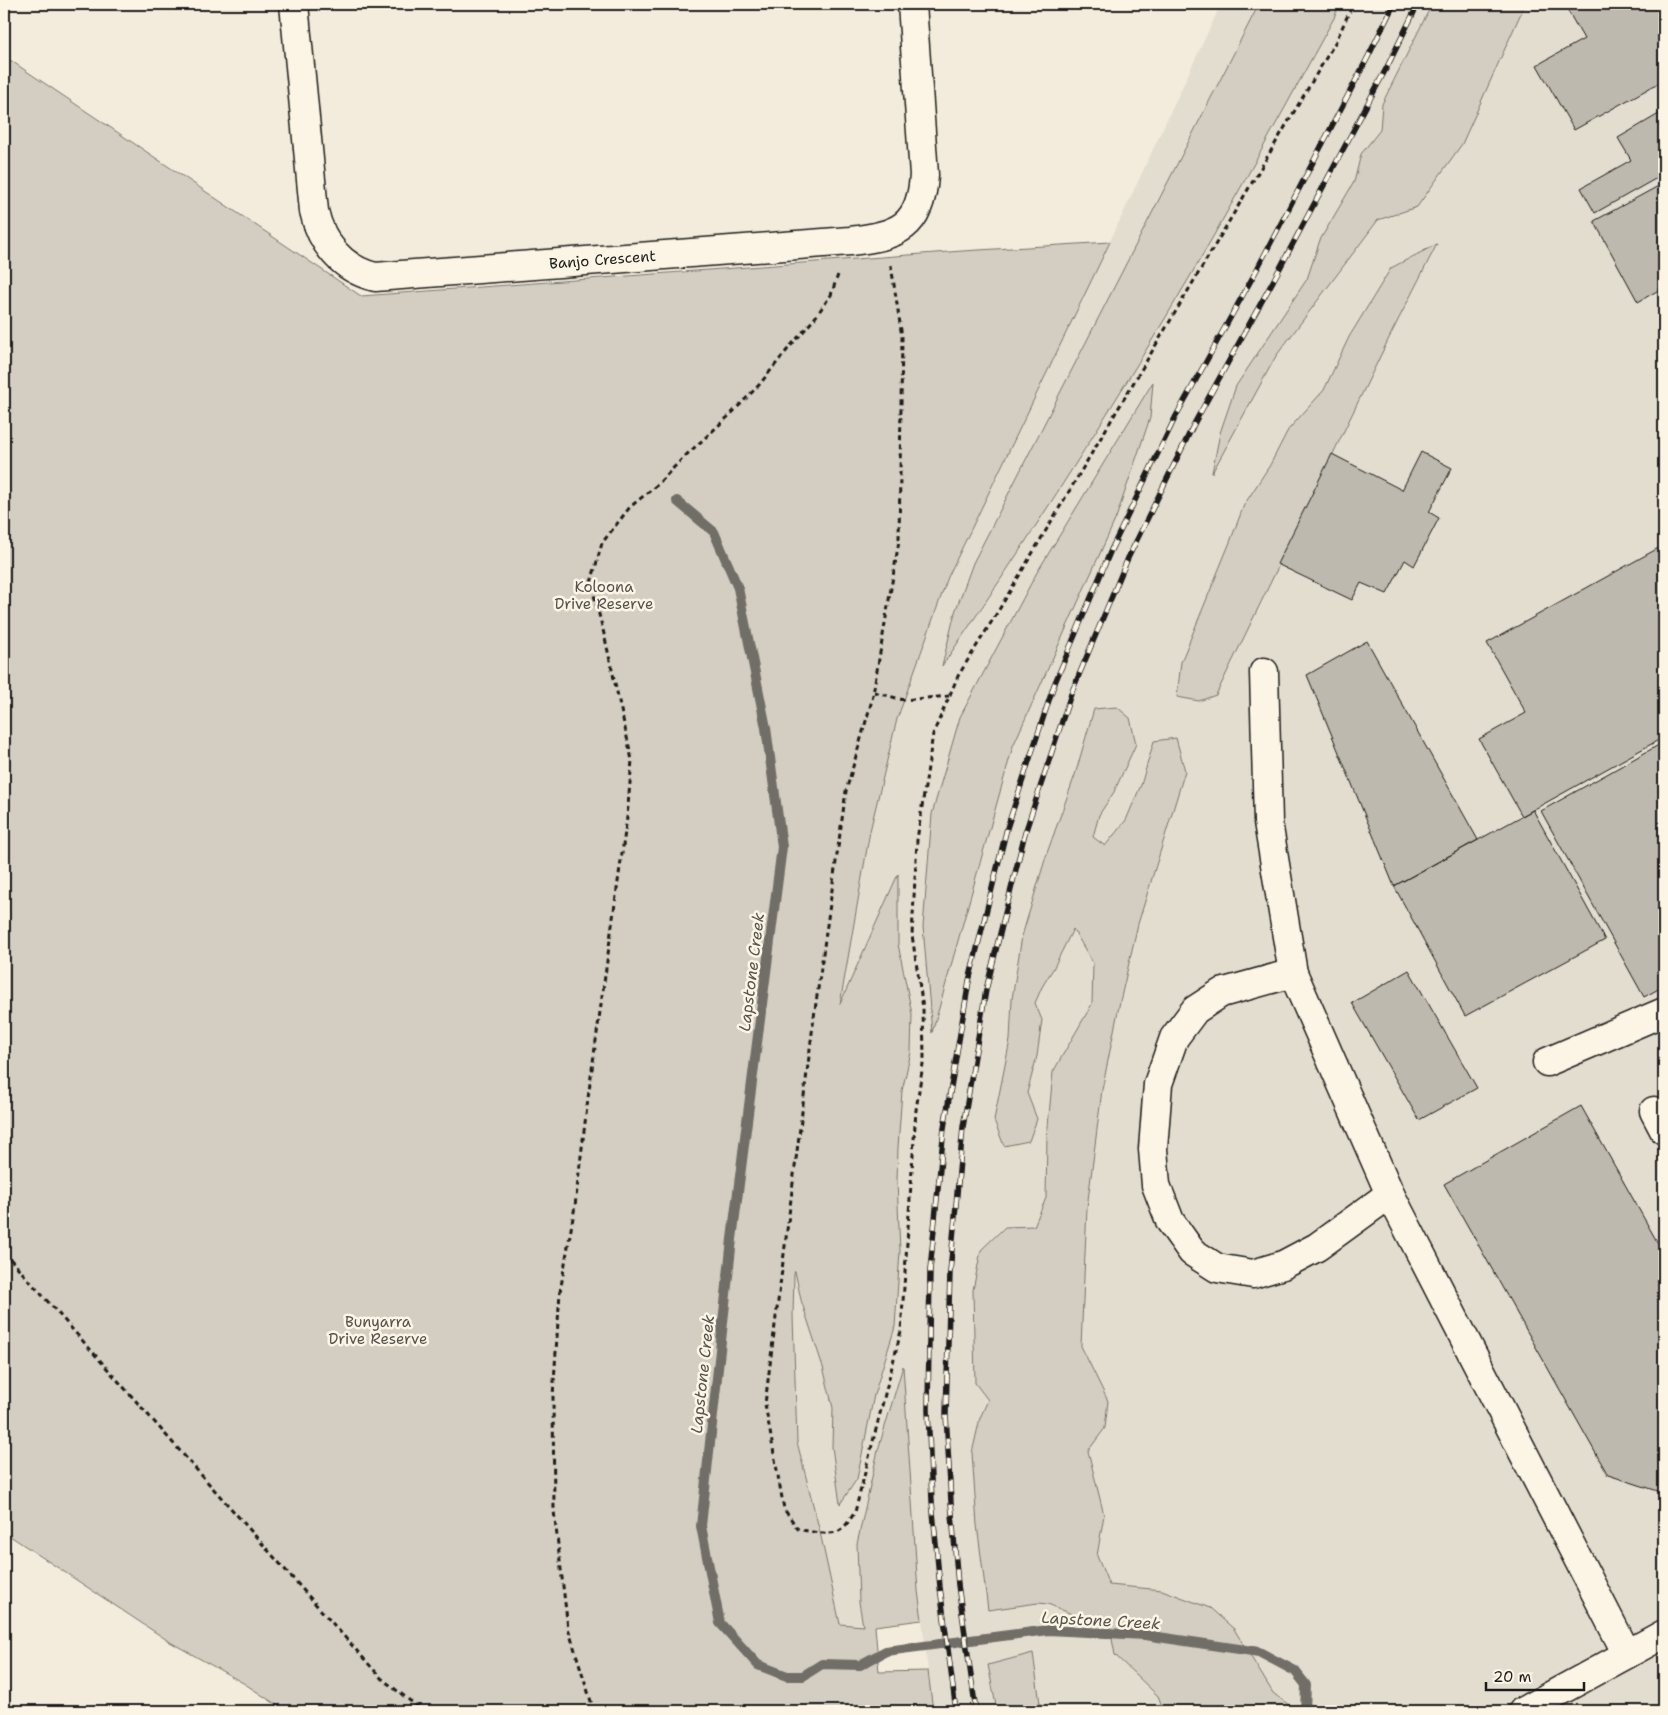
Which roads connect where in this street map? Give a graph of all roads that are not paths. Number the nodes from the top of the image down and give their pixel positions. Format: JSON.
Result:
{"nodes":[{"id":1,"x":294,"y":4,"type":"edge"},
{"id":2,"x":912,"y":4,"type":"edge"},
{"id":3,"x":1264,"y":672,"type":"dead end"},
{"id":4,"x":1292,"y":973,"type":"junction"},
{"id":5,"x":1664,"y":1012,"type":"edge"},
{"id":6,"x":1547,"y":1062,"type":"dead end"},
{"id":7,"x":1390,"y":1194,"type":"junction"},
{"id":8,"x":1664,"y":1634,"type":"edge"},
{"id":9,"x":1627,"y":1654,"type":"junction"},
{"id":10,"x":1523,"y":1711,"type":"edge"}],
"edges":[{"from":1,"to":2,"type":"street","name":"Banjo Crescent"},
{"from":3,"to":4,"type":"street"},
{"from":4,"to":7,"type":"street"},
{"from":4,"to":7,"type":"street"},
{"from":5,"to":6,"type":"street"},
{"from":7,"to":9,"type":"street"},
{"from":8,"to":9,"type":"street"},
{"from":9,"to":10,"type":"street"}]}
